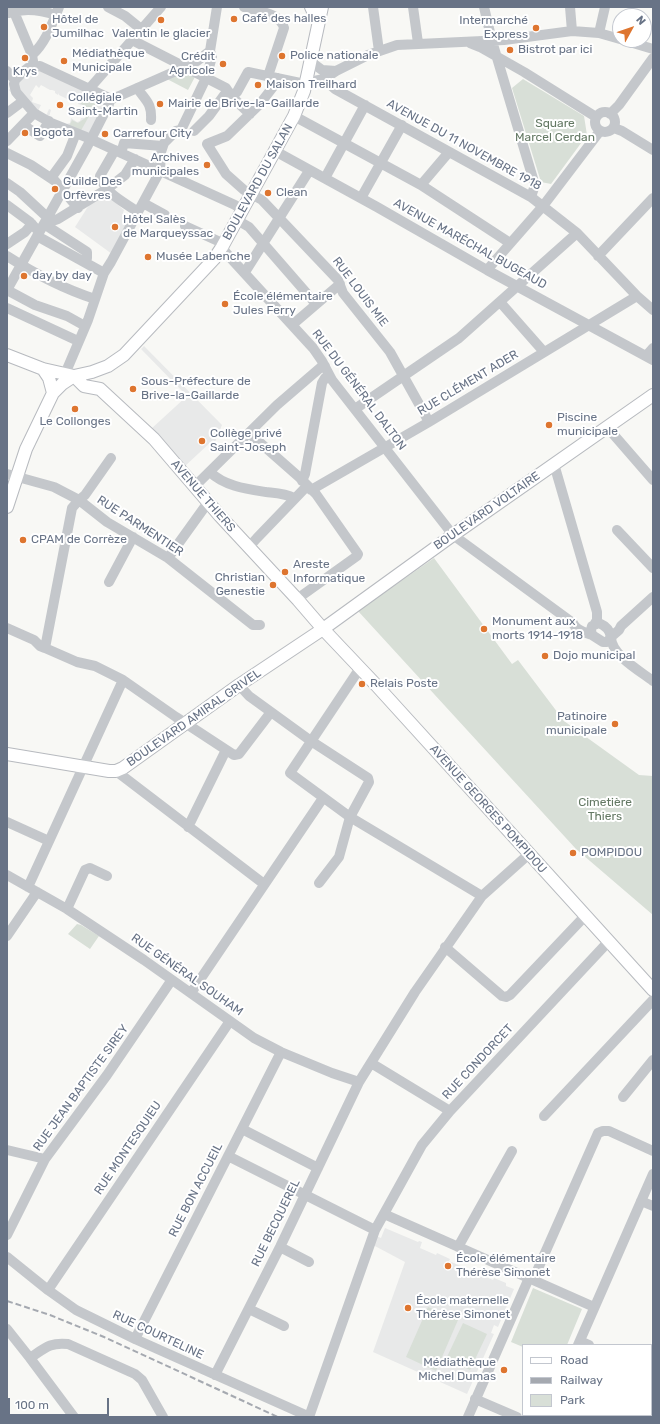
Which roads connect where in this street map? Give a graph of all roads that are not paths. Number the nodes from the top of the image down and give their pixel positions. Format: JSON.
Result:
{"nodes":[{"id":1,"x":108,"y":7,"type":"edge"},
{"id":2,"x":161,"y":7,"type":"edge"},
{"id":3,"x":217,"y":7,"type":"edge"},
{"id":4,"x":244,"y":7,"type":"edge"},
{"id":5,"x":311,"y":7,"type":"edge"},
{"id":6,"x":322,"y":7,"type":"edge"},
{"id":7,"x":373,"y":7,"type":"edge"},
{"id":8,"x":413,"y":7,"type":"edge"},
{"id":9,"x":484,"y":7,"type":"edge"},
{"id":10,"x":570,"y":7,"type":"edge"},
{"id":11,"x":605,"y":7,"type":"edge"},
{"id":12,"x":11,"y":10,"type":"edge"},
{"id":13,"x":58,"y":11,"type":"edge"},
{"id":14,"x":318,"y":22,"type":"junction"},
{"id":15,"x":141,"y":29,"type":"junction"},
{"id":16,"x":572,"y":31,"type":"junction"},
{"id":17,"x":600,"y":33,"type":"junction"},
{"id":18,"x":612,"y":37,"type":"edge"},
{"id":19,"x":132,"y":40,"type":"junction"},
{"id":20,"x":492,"y":41,"type":"junction"},
{"id":21,"x":466,"y":42,"type":"junction"},
{"id":22,"x":418,"y":43,"type":"junction"},
{"id":23,"x":210,"y":51,"type":"junction"},
{"id":24,"x":379,"y":51,"type":"junction"},
{"id":25,"x":32,"y":55,"type":"junction"},
{"id":26,"x":496,"y":57,"type":"junction"},
{"id":27,"x":653,"y":58,"type":"edge"},
{"id":28,"x":310,"y":61,"type":"junction"},
{"id":29,"x":34,"y":67,"type":"junction"},
{"id":30,"x":185,"y":67,"type":"junction"},
{"id":31,"x":7,"y":71,"type":"edge"},
{"id":32,"x":336,"y":71,"type":"junction"},
{"id":33,"x":268,"y":76,"type":"junction"},
{"id":34,"x":206,"y":78,"type":"junction"},
{"id":35,"x":278,"y":78,"type":"junction"},
{"id":36,"x":324,"y":79,"type":"junction"},
{"id":37,"x":306,"y":82,"type":"junction"},
{"id":38,"x":12,"y":83,"type":"edge"},
{"id":39,"x":137,"y":88,"type":"junction"},
{"id":40,"x":89,"y":89,"type":"junction"},
{"id":41,"x":230,"y":95,"type":"junction"},
{"id":42,"x":110,"y":100,"type":"junction"},
{"id":43,"x":23,"y":101,"type":"junction"},
{"id":44,"x":365,"y":105,"type":"junction"},
{"id":45,"x":7,"y":113,"type":"edge"},
{"id":46,"x":34,"y":113,"type":"junction"},
{"id":47,"x":250,"y":114,"type":"junction"},
{"id":48,"x":610,"y":114,"type":"junction"},
{"id":49,"x":294,"y":116,"type":"junction"},
{"id":50,"x":596,"y":117,"type":"junction"},
{"id":51,"x":151,"y":120,"type":"dead end"},
{"id":52,"x":49,"y":122,"type":"junction"},
{"id":53,"x":23,"y":125,"type":"junction"},
{"id":54,"x":402,"y":125,"type":"junction"},
{"id":55,"x":198,"y":128,"type":"dead end"},
{"id":56,"x":614,"y":128,"type":"junction"},
{"id":57,"x":600,"y":131,"type":"junction"},
{"id":58,"x":76,"y":133,"type":"junction"},
{"id":59,"x":91,"y":139,"type":"junction"},
{"id":60,"x":7,"y":141,"type":"edge"},
{"id":61,"x":344,"y":143,"type":"junction"},
{"id":62,"x":163,"y":146,"type":"junction"},
{"id":63,"x":653,"y":150,"type":"edge"},
{"id":64,"x":118,"y":151,"type":"junction"},
{"id":65,"x":275,"y":151,"type":"junction"},
{"id":66,"x":448,"y":152,"type":"junction"},
{"id":67,"x":8,"y":154,"type":"edge"},
{"id":68,"x":135,"y":159,"type":"junction"},
{"id":69,"x":381,"y":162,"type":"junction"},
{"id":70,"x":309,"y":170,"type":"junction"},
{"id":71,"x":160,"y":171,"type":"junction"},
{"id":72,"x":51,"y":178,"type":"junction"},
{"id":73,"x":325,"y":178,"type":"junction"},
{"id":74,"x":421,"y":185,"type":"junction"},
{"id":75,"x":8,"y":186,"type":"edge"},
{"id":76,"x":63,"y":189,"type":"junction"},
{"id":77,"x":107,"y":189,"type":"junction"},
{"id":78,"x":252,"y":194,"type":"junction"},
{"id":79,"x":531,"y":197,"type":"junction"},
{"id":80,"x":361,"y":198,"type":"junction"},
{"id":81,"x":652,"y":202,"type":"edge"},
{"id":82,"x":7,"y":205,"type":"edge"},
{"id":83,"x":543,"y":206,"type":"junction"},
{"id":84,"x":78,"y":208,"type":"junction"},
{"id":85,"x":141,"y":208,"type":"junction"},
{"id":86,"x":243,"y":210,"type":"junction"},
{"id":87,"x":165,"y":215,"type":"dead end"},
{"id":88,"x":279,"y":218,"type":"junction"},
{"id":89,"x":237,"y":220,"type":"junction"},
{"id":90,"x":186,"y":226,"type":"dead end"},
{"id":91,"x":40,"y":227,"type":"junction"},
{"id":92,"x":577,"y":233,"type":"junction"},
{"id":93,"x":510,"y":243,"type":"junction"},
{"id":94,"x":7,"y":244,"type":"edge"},
{"id":95,"x":263,"y":244,"type":"junction"},
{"id":96,"x":222,"y":248,"type":"junction"},
{"id":97,"x":7,"y":256,"type":"edge"},
{"id":98,"x":598,"y":256,"type":"junction"},
{"id":99,"x":86,"y":262,"type":"junction"},
{"id":100,"x":21,"y":266,"type":"junction"},
{"id":101,"x":487,"y":270,"type":"junction"},
{"id":102,"x":244,"y":272,"type":"junction"},
{"id":103,"x":104,"y":273,"type":"junction"},
{"id":104,"x":340,"y":284,"type":"junction"},
{"id":105,"x":517,"y":286,"type":"junction"},
{"id":106,"x":7,"y":288,"type":"edge"},
{"id":107,"x":637,"y":296,"type":"junction"},
{"id":108,"x":95,"y":299,"type":"junction"},
{"id":109,"x":500,"y":302,"type":"junction"},
{"id":110,"x":316,"y":304,"type":"junction"},
{"id":111,"x":7,"y":308,"type":"edge"},
{"id":112,"x":653,"y":310,"type":"edge"},
{"id":113,"x":292,"y":325,"type":"junction"},
{"id":114,"x":590,"y":325,"type":"junction"},
{"id":115,"x":85,"y":326,"type":"junction"},
{"id":116,"x":78,"y":341,"type":"junction"},
{"id":117,"x":544,"y":352,"type":"junction"},
{"id":118,"x":651,"y":354,"type":"edge"},
{"id":119,"x":7,"y":355,"type":"edge"},
{"id":120,"x":42,"y":369,"type":"junction"},
{"id":121,"x":327,"y":371,"type":"junction"},
{"id":122,"x":404,"y":375,"type":"junction"},
{"id":123,"x":69,"y":376,"type":"junction"},
{"id":124,"x":53,"y":393,"type":"junction"},
{"id":125,"x":653,"y":395,"type":"edge"},
{"id":126,"x":355,"y":409,"type":"junction"},
{"id":127,"x":429,"y":422,"type":"junction"},
{"id":128,"x":607,"y":427,"type":"junction"},
{"id":129,"x":248,"y":433,"type":"junction"},
{"id":130,"x":385,"y":448,"type":"junction"},
{"id":131,"x":111,"y":458,"type":"dead end"},
{"id":132,"x":554,"y":464,"type":"junction"},
{"id":133,"x":210,"y":472,"type":"junction"},
{"id":134,"x":12,"y":475,"type":"edge"},
{"id":135,"x":653,"y":480,"type":"edge"},
{"id":136,"x":307,"y":485,"type":"junction"},
{"id":137,"x":196,"y":486,"type":"junction"},
{"id":138,"x":294,"y":498,"type":"junction"},
{"id":139,"x":79,"y":500,"type":"junction"},
{"id":140,"x":209,"y":501,"type":"junction"},
{"id":141,"x":7,"y":507,"type":"edge"},
{"id":142,"x":617,"y":530,"type":"dead end"},
{"id":143,"x":453,"y":535,"type":"junction"},
{"id":144,"x":132,"y":537,"type":"junction"},
{"id":145,"x":249,"y":547,"type":"junction"},
{"id":146,"x":168,"y":558,"type":"junction"},
{"id":147,"x":653,"y":568,"type":"edge"},
{"id":148,"x":109,"y":582,"type":"dead end"},
{"id":149,"x":653,"y":597,"type":"edge"},
{"id":150,"x":297,"y":599,"type":"junction"},
{"id":151,"x":260,"y":625,"type":"dead end"},
{"id":152,"x":7,"y":628,"type":"edge"},
{"id":153,"x":323,"y":629,"type":"junction"},
{"id":154,"x":593,"y":629,"type":"junction"},
{"id":155,"x":608,"y":636,"type":"junction"},
{"id":156,"x":41,"y":646,"type":"junction"},
{"id":157,"x":360,"y":668,"type":"junction"},
{"id":158,"x":123,"y":680,"type":"junction"},
{"id":159,"x":653,"y":681,"type":"edge"},
{"id":160,"x":239,"y":685,"type":"junction"},
{"id":161,"x":271,"y":712,"type":"junction"},
{"id":162,"x":186,"y":723,"type":"junction"},
{"id":163,"x":311,"y":741,"type":"junction"},
{"id":164,"x":226,"y":750,"type":"junction"},
{"id":165,"x":7,"y":754,"type":"edge"},
{"id":166,"x":84,"y":767,"type":"junction"},
{"id":167,"x":116,"y":771,"type":"junction"},
{"id":168,"x":323,"y":798,"type":"junction"},
{"id":169,"x":350,"y":817,"type":"junction"},
{"id":170,"x":7,"y":822,"type":"edge"},
{"id":171,"x":188,"y":827,"type":"junction"},
{"id":172,"x":49,"y":841,"type":"junction"},
{"id":173,"x":529,"y":854,"type":"junction"},
{"id":174,"x":7,"y":875,"type":"edge"},
{"id":175,"x":107,"y":876,"type":"dead end"},
{"id":176,"x":319,"y":883,"type":"dead end"},
{"id":177,"x":264,"y":884,"type":"junction"},
{"id":178,"x":28,"y":887,"type":"junction"},
{"id":179,"x":37,"y":892,"type":"junction"},
{"id":180,"x":482,"y":896,"type":"junction"},
{"id":181,"x":67,"y":908,"type":"junction"},
{"id":182,"x":585,"y":916,"type":"junction"},
{"id":183,"x":7,"y":936,"type":"edge"},
{"id":184,"x":609,"y":941,"type":"junction"},
{"id":185,"x":445,"y":947,"type":"junction"},
{"id":186,"x":171,"y":981,"type":"junction"},
{"id":187,"x":653,"y":990,"type":"edge"},
{"id":188,"x":191,"y":993,"type":"junction"},
{"id":189,"x":653,"y":1000,"type":"edge"},
{"id":190,"x":230,"y":1021,"type":"junction"},
{"id":191,"x":282,"y":1052,"type":"junction"},
{"id":192,"x":653,"y":1060,"type":"edge"},
{"id":193,"x":371,"y":1063,"type":"junction"},
{"id":194,"x":359,"y":1082,"type":"junction"},
{"id":195,"x":623,"y":1097,"type":"dead end"},
{"id":196,"x":450,"y":1111,"type":"junction"},
{"id":197,"x":544,"y":1116,"type":"dead end"},
{"id":198,"x":242,"y":1129,"type":"junction"},
{"id":199,"x":7,"y":1150,"type":"edge"},
{"id":200,"x":512,"y":1151,"type":"dead end"},
{"id":201,"x":653,"y":1151,"type":"edge"},
{"id":202,"x":228,"y":1156,"type":"junction"},
{"id":203,"x":45,"y":1159,"type":"junction"},
{"id":204,"x":318,"y":1168,"type":"junction"},
{"id":205,"x":653,"y":1174,"type":"edge"},
{"id":206,"x":304,"y":1195,"type":"junction"},
{"id":207,"x":641,"y":1201,"type":"junction"},
{"id":208,"x":653,"y":1206,"type":"edge"},
{"id":209,"x":384,"y":1214,"type":"junction"},
{"id":210,"x":375,"y":1230,"type":"junction"},
{"id":211,"x":7,"y":1235,"type":"edge"},
{"id":212,"x":280,"y":1247,"type":"junction"},
{"id":213,"x":458,"y":1247,"type":"junction"},
{"id":214,"x":7,"y":1257,"type":"edge"},
{"id":215,"x":309,"y":1262,"type":"dead end"},
{"id":216,"x":531,"y":1279,"type":"junction"},
{"id":217,"x":48,"y":1290,"type":"junction"},
{"id":218,"x":594,"y":1307,"type":"junction"},
{"id":219,"x":249,"y":1309,"type":"junction"},
{"id":220,"x":284,"y":1326,"type":"dead end"},
{"id":221,"x":7,"y":1330,"type":"edge"},
{"id":222,"x":134,"y":1339,"type":"junction"},
{"id":223,"x":579,"y":1343,"type":"edge"},
{"id":224,"x":30,"y":1358,"type":"junction"},
{"id":225,"x":215,"y":1375,"type":"junction"},
{"id":226,"x":474,"y":1402,"type":"junction"},
{"id":227,"x":74,"y":1417,"type":"edge"},
{"id":228,"x":163,"y":1417,"type":"edge"},
{"id":229,"x":309,"y":1417,"type":"edge"},
{"id":230,"x":468,"y":1417,"type":"edge"},
{"id":231,"x":518,"y":1417,"type":"edge"}],
"edges":[{"from":1,"to":15,"type":"street"},
{"from":2,"to":15,"type":"street"},
{"from":3,"to":23,"type":"street"},
{"from":4,"to":33,"type":"street"},
{"from":5,"to":14,"type":"main road"},
{"from":6,"to":14,"type":"main road","name":"BOULEVARD DU SALAN"},
{"from":7,"to":24,"type":"street"},
{"from":8,"to":22,"type":"street"},
{"from":9,"to":20,"type":"street"},
{"from":10,"to":16,"type":"street"},
{"from":11,"to":17,"type":"street"},
{"from":12,"to":13,"type":"street"},
{"from":12,"to":25,"type":"street"},
{"from":13,"to":25,"type":"street"},
{"from":14,"to":28,"type":"main road","name":"BOULEVARD DU SALAN"},
{"from":15,"to":19,"type":"street"},
{"from":16,"to":17,"type":"street"},
{"from":16,"to":20,"type":"street"},
{"from":17,"to":18,"type":"street"},
{"from":19,"to":30,"type":"street"},
{"from":19,"to":40,"type":"street"},
{"from":20,"to":21,"type":"street"},
{"from":20,"to":26,"type":"street"},
{"from":21,"to":22,"type":"street"},
{"from":21,"to":26,"type":"street"},
{"from":22,"to":24,"type":"street"},
{"from":23,"to":30,"type":"street"},
{"from":23,"to":34,"type":"street"},
{"from":24,"to":32,"type":"street"},
{"from":25,"to":29,"type":"street"},
{"from":26,"to":50,"type":"street"},
{"from":26,"to":79,"type":"street"},
{"from":27,"to":48,"type":"street"},
{"from":28,"to":32,"type":"street"},
{"from":28,"to":37,"type":"main road","name":"BOULEVARD DU SALAN"},
{"from":29,"to":38,"type":"street"},
{"from":29,"to":40,"type":"street"},
{"from":30,"to":34,"type":"street"},
{"from":30,"to":39,"type":"street"},
{"from":31,"to":38,"type":"street"},
{"from":32,"to":36,"type":"street"},
{"from":33,"to":35,"type":"street"},
{"from":33,"to":41,"type":"street"},
{"from":34,"to":41,"type":"street"},
{"from":34,"to":62,"type":"street"},
{"from":35,"to":37,"type":"street"},
{"from":35,"to":47,"type":"street"},
{"from":36,"to":37,"type":"street"},
{"from":36,"to":44,"type":"street","name":"AVENUE DU 11 NOVEMBRE 1918"},
{"from":37,"to":49,"type":"main road","name":"BOULEVARD DU SALAN"},
{"from":38,"to":43,"type":"street"},
{"from":39,"to":42,"type":"street"},
{"from":39,"to":51,"type":"street"},
{"from":40,"to":42,"type":"street"},
{"from":41,"to":47,"type":"street"},
{"from":41,"to":55,"type":"street"},
{"from":42,"to":59,"type":"street"},
{"from":43,"to":45,"type":"street"},
{"from":43,"to":46,"type":"street"},
{"from":44,"to":54,"type":"street","name":"AVENUE DU 11 NOVEMBRE 1918"},
{"from":44,"to":61,"type":"street"},
{"from":46,"to":52,"type":"street"},
{"from":46,"to":53,"type":"street"},
{"from":47,"to":78,"type":"street","name":"RUE LOUIS MIE"},
{"from":48,"to":50,"type":"street"},
{"from":48,"to":56,"type":"street"},
{"from":49,"to":61,"type":"street"},
{"from":49,"to":65,"type":"main road","name":"BOULEVARD DU SALAN"},
{"from":50,"to":57,"type":"street"},
{"from":52,"to":53,"type":"street"},
{"from":52,"to":58,"type":"street"},
{"from":53,"to":60,"type":"street"},
{"from":54,"to":66,"type":"street","name":"AVENUE DU 11 NOVEMBRE 1918"},
{"from":54,"to":69,"type":"street"},
{"from":56,"to":57,"type":"street"},
{"from":56,"to":63,"type":"street"},
{"from":57,"to":83,"type":"street"},
{"from":58,"to":59,"type":"street"},
{"from":58,"to":72,"type":"street"},
{"from":59,"to":64,"type":"street"},
{"from":59,"to":76,"type":"street"},
{"from":61,"to":69,"type":"street"},
{"from":61,"to":73,"type":"street"},
{"from":62,"to":64,"type":"street"},
{"from":62,"to":71,"type":"street"},
{"from":64,"to":68,"type":"street"},
{"from":64,"to":77,"type":"street"},
{"from":65,"to":70,"type":"street","name":"AVENUE MARÉCHAL BUGEAUD"},
{"from":65,"to":78,"type":"main road","name":"BOULEVARD DU SALAN"},
{"from":66,"to":74,"type":"street"},
{"from":66,"to":79,"type":"street","name":"AVENUE DU 11 NOVEMBRE 1918"},
{"from":67,"to":72,"type":"street"},
{"from":68,"to":71,"type":"street"},
{"from":68,"to":77,"type":"street"},
{"from":69,"to":74,"type":"street"},
{"from":69,"to":80,"type":"street"},
{"from":70,"to":73,"type":"street","name":"AVENUE MARÉCHAL BUGEAUD"},
{"from":70,"to":88,"type":"street"},
{"from":71,"to":85,"type":"street"},
{"from":71,"to":86,"type":"street"},
{"from":72,"to":76,"type":"street"},
{"from":73,"to":80,"type":"street","name":"AVENUE MARÉCHAL BUGEAUD"},
{"from":74,"to":93,"type":"street"},
{"from":75,"to":91,"type":"street"},
{"from":76,"to":84,"type":"street"},
{"from":76,"to":91,"type":"street"},
{"from":77,"to":84,"type":"street"},
{"from":77,"to":85,"type":"street"},
{"from":78,"to":86,"type":"main road","name":"BOULEVARD DU SALAN"},
{"from":78,"to":88,"type":"street","name":"RUE LOUIS MIE"},
{"from":79,"to":83,"type":"street","name":"AVENUE DU 11 NOVEMBRE 1918"},
{"from":80,"to":101,"type":"street","name":"AVENUE MARÉCHAL BUGEAUD"},
{"from":81,"to":98,"type":"street"},
{"from":82,"to":91,"type":"street"},
{"from":83,"to":92,"type":"street","name":"AVENUE DU 11 NOVEMBRE 1918"},
{"from":83,"to":93,"type":"street"},
{"from":84,"to":91,"type":"street"},
{"from":85,"to":87,"type":"street"},
{"from":85,"to":103,"type":"street"},
{"from":86,"to":89,"type":"main road","name":"BOULEVARD DU SALAN"},
{"from":88,"to":95,"type":"street"},
{"from":88,"to":104,"type":"street","name":"RUE LOUIS MIE"},
{"from":89,"to":95,"type":"street"},
{"from":89,"to":96,"type":"main road","name":"BOULEVARD DU SALAN"},
{"from":90,"to":96,"type":"street","name":"RUE DU GÉNÉRAL DALTON"},
{"from":91,"to":94,"type":"street"},
{"from":91,"to":99,"type":"street"},
{"from":91,"to":99,"type":"street"},
{"from":91,"to":100,"type":"street"},
{"from":92,"to":98,"type":"street","name":"AVENUE DU 11 NOVEMBRE 1918"},
{"from":92,"to":105,"type":"street"},
{"from":93,"to":101,"type":"street"},
{"from":95,"to":102,"type":"street"},
{"from":95,"to":110,"type":"street"},
{"from":96,"to":102,"type":"street","name":"RUE DU GÉNÉRAL DALTON"},
{"from":96,"to":123,"type":"main road","name":"BOULEVARD DU SALAN"},
{"from":97,"to":100,"type":"street"},
{"from":98,"to":107,"type":"street","name":"AVENUE DU 11 NOVEMBRE 1918"},
{"from":99,"to":103,"type":"street"},
{"from":100,"to":106,"type":"street"},
{"from":100,"to":108,"type":"street"},
{"from":101,"to":105,"type":"street","name":"AVENUE MARÉCHAL BUGEAUD"},
{"from":102,"to":113,"type":"street","name":"RUE DU GÉNÉRAL DALTON"},
{"from":103,"to":108,"type":"street"},
{"from":104,"to":110,"type":"street"},
{"from":104,"to":122,"type":"street","name":"RUE LOUIS MIE"},
{"from":105,"to":109,"type":"street"},
{"from":105,"to":114,"type":"street","name":"AVENUE MARÉCHAL BUGEAUD"},
{"from":106,"to":115,"type":"street"},
{"from":107,"to":112,"type":"street","name":"AVENUE DU 11 NOVEMBRE 1918"},
{"from":107,"to":114,"type":"street","name":"RUE CLÉMENT ADER"},
{"from":108,"to":115,"type":"street"},
{"from":109,"to":117,"type":"street"},
{"from":109,"to":122,"type":"street"},
{"from":110,"to":113,"type":"street"},
{"from":111,"to":116,"type":"street"},
{"from":113,"to":121,"type":"street","name":"RUE DU GÉNÉRAL DALTON"},
{"from":114,"to":117,"type":"street","name":"RUE CLÉMENT ADER"},
{"from":114,"to":118,"type":"street","name":"AVENUE MARÉCHAL BUGEAUD"},
{"from":115,"to":116,"type":"street"},
{"from":116,"to":123,"type":"street"},
{"from":117,"to":127,"type":"street","name":"RUE CLÉMENT ADER"},
{"from":119,"to":120,"type":"main road"},
{"from":120,"to":123,"type":"main road"},
{"from":120,"to":124,"type":"main road"},
{"from":121,"to":126,"type":"street","name":"RUE DU GÉNÉRAL DALTON"},
{"from":121,"to":129,"type":"street"},
{"from":121,"to":136,"type":"street"},
{"from":122,"to":126,"type":"street"},
{"from":122,"to":127,"type":"street","name":"RUE LOUIS MIE"},
{"from":123,"to":124,"type":"main road"},
{"from":123,"to":137,"type":"main road","name":"AVENUE THIERS"},
{"from":124,"to":134,"type":"main road"},
{"from":125,"to":128,"type":"main road","name":"BOULEVARD VOLTAIRE"},
{"from":126,"to":130,"type":"street","name":"RUE DU GÉNÉRAL DALTON"},
{"from":127,"to":130,"type":"street","name":"RUE CLÉMENT ADER"},
{"from":128,"to":132,"type":"main road","name":"BOULEVARD VOLTAIRE"},
{"from":128,"to":135,"type":"street"},
{"from":129,"to":133,"type":"street"},
{"from":129,"to":136,"type":"street"},
{"from":130,"to":136,"type":"street","name":"RUE CLÉMENT ADER"},
{"from":130,"to":143,"type":"street","name":"RUE DU GÉNÉRAL DALTON"},
{"from":131,"to":139,"type":"street"},
{"from":132,"to":143,"type":"main road","name":"BOULEVARD VOLTAIRE"},
{"from":132,"to":154,"type":"street"},
{"from":133,"to":137,"type":"street"},
{"from":133,"to":138,"type":"street"},
{"from":134,"to":139,"type":"street","name":"RUE PARMENTIER"},
{"from":134,"to":141,"type":"main road"},
{"from":136,"to":138,"type":"street","name":"RUE CLÉMENT ADER"},
{"from":136,"to":150,"type":"street"},
{"from":137,"to":140,"type":"main road","name":"AVENUE THIERS"},
{"from":138,"to":145,"type":"street","name":"RUE CLÉMENT ADER"},
{"from":139,"to":144,"type":"street","name":"RUE PARMENTIER"},
{"from":139,"to":156,"type":"street"},
{"from":140,"to":145,"type":"main road","name":"AVENUE THIERS"},
{"from":140,"to":146,"type":"street"},
{"from":142,"to":147,"type":"street"},
{"from":143,"to":153,"type":"main road","name":"BOULEVARD VOLTAIRE"},
{"from":143,"to":154,"type":"street","name":"RUE DU GÉNÉRAL DALTON"},
{"from":144,"to":146,"type":"street","name":"RUE PARMENTIER"},
{"from":144,"to":148,"type":"street"},
{"from":145,"to":150,"type":"main road","name":"AVENUE THIERS"},
{"from":146,"to":151,"type":"street","name":"RUE PARMENTIER"},
{"from":149,"to":155,"type":"street"},
{"from":150,"to":153,"type":"main road","name":"AVENUE THIERS"},
{"from":152,"to":156,"type":"street"},
{"from":153,"to":157,"type":"main road","name":"AVENUE GEORGES POMPIDOU"},
{"from":153,"to":160,"type":"main road","name":"BOULEVARD AMIRAL GRIVEL"},
{"from":154,"to":155,"type":"street"},
{"from":154,"to":155,"type":"street"},
{"from":155,"to":159,"type":"street"},
{"from":156,"to":158,"type":"street"},
{"from":157,"to":163,"type":"street"},
{"from":157,"to":173,"type":"main road","name":"AVENUE GEORGES POMPIDOU"},
{"from":158,"to":162,"type":"street"},
{"from":158,"to":166,"type":"street"},
{"from":160,"to":161,"type":"street"},
{"from":160,"to":162,"type":"main road","name":"BOULEVARD AMIRAL GRIVEL"},
{"from":161,"to":163,"type":"street"},
{"from":161,"to":164,"type":"street"},
{"from":162,"to":164,"type":"street"},
{"from":162,"to":167,"type":"main road","name":"BOULEVARD AMIRAL GRIVEL"},
{"from":163,"to":168,"type":"street"},
{"from":163,"to":169,"type":"street"},
{"from":164,"to":171,"type":"street"},
{"from":165,"to":166,"type":"main road","name":"BOULEVARD AMIRAL GRIVEL"},
{"from":166,"to":167,"type":"main road","name":"BOULEVARD AMIRAL GRIVEL"},
{"from":166,"to":172,"type":"street"},
{"from":167,"to":171,"type":"street"},
{"from":168,"to":169,"type":"street"},
{"from":168,"to":177,"type":"street"},
{"from":169,"to":176,"type":"street"},
{"from":169,"to":180,"type":"street"},
{"from":170,"to":172,"type":"street"},
{"from":171,"to":177,"type":"street"},
{"from":172,"to":178,"type":"street"},
{"from":173,"to":180,"type":"street","name":"RUE BECQUEREL"},
{"from":173,"to":182,"type":"main road","name":"AVENUE GEORGES POMPIDOU"},
{"from":174,"to":178,"type":"street","name":"RUE GÉNÉRAL SOUHAM"},
{"from":175,"to":181,"type":"street"},
{"from":177,"to":188,"type":"street"},
{"from":178,"to":179,"type":"street","name":"RUE GÉNÉRAL SOUHAM"},
{"from":179,"to":181,"type":"street","name":"RUE GÉNÉRAL SOUHAM"},
{"from":179,"to":183,"type":"street"},
{"from":180,"to":185,"type":"street","name":"RUE BECQUEREL"},
{"from":181,"to":186,"type":"street","name":"RUE GÉNÉRAL SOUHAM"},
{"from":182,"to":184,"type":"main road","name":"AVENUE GEORGES POMPIDOU"},
{"from":182,"to":185,"type":"street"},
{"from":184,"to":187,"type":"main road","name":"AVENUE GEORGES POMPIDOU"},
{"from":184,"to":196,"type":"street","name":"RUE CONDORCET"},
{"from":185,"to":193,"type":"street","name":"RUE BECQUEREL"},
{"from":186,"to":188,"type":"street","name":"RUE GÉNÉRAL SOUHAM"},
{"from":186,"to":203,"type":"street","name":"RUE JEAN BAPTISTE SIREY"},
{"from":188,"to":190,"type":"street","name":"RUE GÉNÉRAL SOUHAM"},
{"from":189,"to":197,"type":"street"},
{"from":190,"to":191,"type":"street","name":"RUE GÉNÉRAL SOUHAM"},
{"from":190,"to":217,"type":"street","name":"RUE MONTESQUIEU"},
{"from":191,"to":194,"type":"street","name":"RUE GÉNÉRAL SOUHAM"},
{"from":191,"to":198,"type":"street","name":"RUE BON ACCUEIL"},
{"from":192,"to":195,"type":"street"},
{"from":193,"to":194,"type":"street","name":"RUE BECQUEREL"},
{"from":193,"to":196,"type":"street"},
{"from":194,"to":204,"type":"street","name":"RUE BECQUEREL"},
{"from":196,"to":209,"type":"street","name":"RUE CONDORCET"},
{"from":198,"to":202,"type":"street","name":"RUE BON ACCUEIL"},
{"from":198,"to":204,"type":"street"},
{"from":199,"to":203,"type":"street"},
{"from":200,"to":213,"type":"street"},
{"from":201,"to":216,"type":"street"},
{"from":202,"to":206,"type":"street"},
{"from":202,"to":222,"type":"street","name":"RUE BON ACCUEIL"},
{"from":203,"to":211,"type":"street","name":"RUE JEAN BAPTISTE SIREY"},
{"from":204,"to":206,"type":"street","name":"RUE BECQUEREL"},
{"from":205,"to":207,"type":"street"},
{"from":206,"to":210,"type":"street"},
{"from":206,"to":212,"type":"street","name":"RUE BECQUEREL"},
{"from":207,"to":208,"type":"street"},
{"from":207,"to":218,"type":"street"},
{"from":209,"to":210,"type":"street","name":"RUE CONDORCET"},
{"from":209,"to":213,"type":"street"},
{"from":210,"to":229,"type":"street","name":"RUE CONDORCET"},
{"from":212,"to":215,"type":"street"},
{"from":212,"to":219,"type":"street","name":"RUE BECQUEREL"},
{"from":213,"to":216,"type":"street"},
{"from":214,"to":217,"type":"street","name":"RUE COURTELINE"},
{"from":216,"to":218,"type":"street"},
{"from":216,"to":226,"type":"street"},
{"from":217,"to":222,"type":"street","name":"RUE COURTELINE"},
{"from":218,"to":223,"type":"street"},
{"from":219,"to":220,"type":"street"},
{"from":219,"to":225,"type":"street","name":"RUE BECQUEREL"},
{"from":221,"to":224,"type":"street"},
{"from":222,"to":225,"type":"street","name":"RUE COURTELINE"},
{"from":224,"to":227,"type":"street"},
{"from":224,"to":228,"type":"street"},
{"from":225,"to":229,"type":"street","name":"RUE COURTELINE"},
{"from":226,"to":230,"type":"street"},
{"from":226,"to":231,"type":"street"}]}
